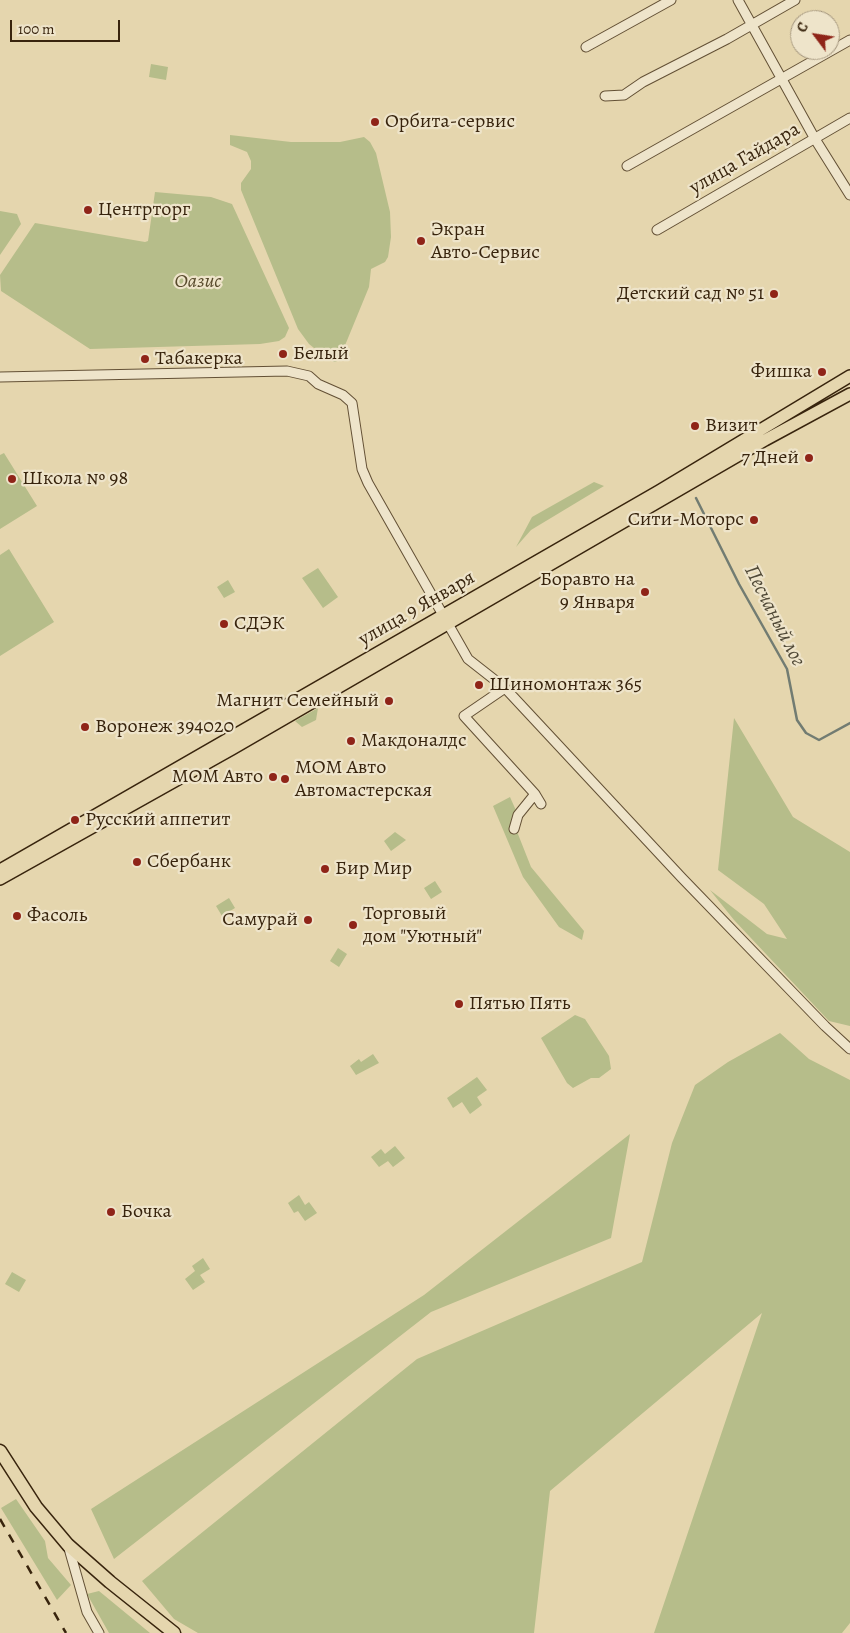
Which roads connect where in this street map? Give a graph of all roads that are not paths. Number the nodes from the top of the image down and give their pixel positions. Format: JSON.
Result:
{"nodes":[{"id":1,"x":671,"y":0,"type":"edge"},
{"id":2,"x":738,"y":0,"type":"edge"},
{"id":3,"x":795,"y":0,"type":"edge"},
{"id":4,"x":752,"y":25,"type":"junction"},
{"id":5,"x":850,"y":40,"type":"edge"},
{"id":6,"x":586,"y":47,"type":"dead end"},
{"id":7,"x":781,"y":80,"type":"junction"},
{"id":8,"x":605,"y":96,"type":"dead end"},
{"id":9,"x":850,"y":118,"type":"edge"},
{"id":10,"x":815,"y":139,"type":"junction"},
{"id":11,"x":627,"y":166,"type":"dead end"},
{"id":12,"x":850,"y":195,"type":"edge"},
{"id":13,"x":657,"y":230,"type":"dead end"},
{"id":14,"x":850,"y":376,"type":"edge"},
{"id":15,"x":0,"y":377,"type":"edge"},
{"id":16,"x":850,"y":394,"type":"edge"},
{"id":17,"x":517,"y":578,"type":"junction"},
{"id":18,"x":445,"y":620,"type":"junction"},
{"id":19,"x":505,"y":688,"type":"junction"},
{"id":20,"x":536,"y":794,"type":"junction"},
{"id":21,"x":541,"y":804,"type":"dead end"},
{"id":22,"x":514,"y":829,"type":"dead end"},
{"id":23,"x":0,"y":870,"type":"edge"},
{"id":24,"x":0,"y":879,"type":"edge"},
{"id":25,"x":850,"y":1049,"type":"edge"},
{"id":26,"x":0,"y":1451,"type":"edge"},
{"id":27,"x":68,"y":1545,"type":"junction"},
{"id":28,"x":99,"y":1633,"type":"edge"},
{"id":29,"x":174,"y":1633,"type":"edge"}],
"edges":[{"from":1,"to":6,"type":"street"},
{"from":2,"to":4,"type":"street"},
{"from":3,"to":4,"type":"street"},
{"from":4,"to":7,"type":"street"},
{"from":4,"to":8,"type":"street"},
{"from":5,"to":7,"type":"street"},
{"from":7,"to":10,"type":"street"},
{"from":7,"to":11,"type":"street"},
{"from":9,"to":10,"type":"street","name":"улица Гайдара"},
{"from":10,"to":12,"type":"street"},
{"from":10,"to":13,"type":"street","name":"улица Гайдара"},
{"from":14,"to":17,"type":"main road","name":"улица 9 Января"},
{"from":15,"to":18,"type":"street"},
{"from":16,"to":17,"type":"main road","name":"улица 9 Января"},
{"from":17,"to":18,"type":"main road","name":"улица 9 Января"},
{"from":18,"to":19,"type":"street"},
{"from":18,"to":23,"type":"main road","name":"улица 9 Января"},
{"from":18,"to":24,"type":"main road","name":"улица 9 Января"},
{"from":19,"to":20,"type":"street"},
{"from":19,"to":25,"type":"street"},
{"from":20,"to":21,"type":"street"},
{"from":20,"to":22,"type":"street"},
{"from":26,"to":27,"type":"highway"},
{"from":27,"to":28,"type":"street"},
{"from":27,"to":29,"type":"highway"}]}
